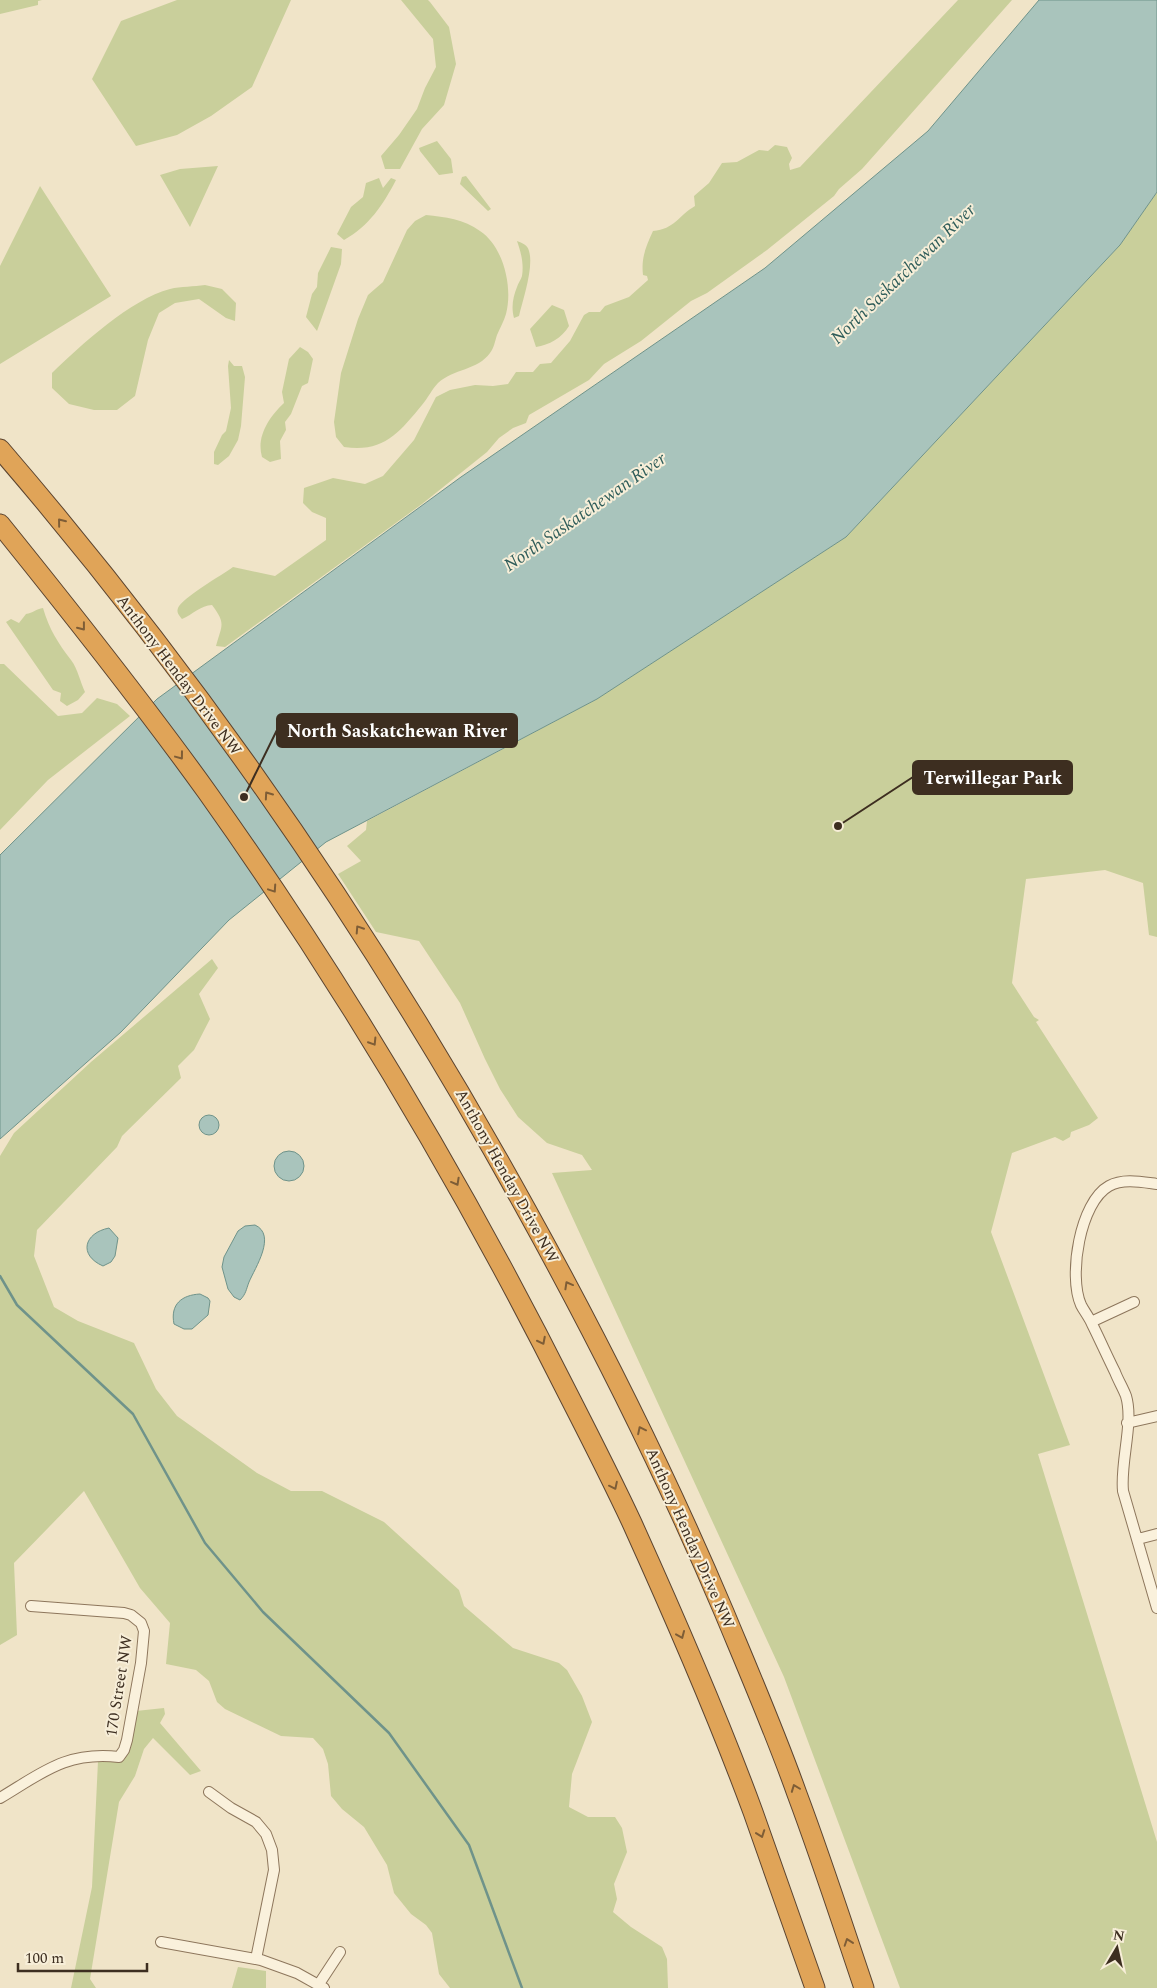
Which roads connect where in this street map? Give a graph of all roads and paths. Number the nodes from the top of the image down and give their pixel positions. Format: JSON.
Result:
{"nodes":[{"id":1,"x":0,"y":449,"type":"edge"},
{"id":2,"x":0,"y":524,"type":"edge"},
{"id":3,"x":1157,"y":1184,"type":"edge"},
{"id":4,"x":1134,"y":1302,"type":"dead end"},
{"id":5,"x":1091,"y":1322,"type":"junction"},
{"id":6,"x":1157,"y":1416,"type":"edge"},
{"id":7,"x":1127,"y":1423,"type":"junction"},
{"id":8,"x":1157,"y":1534,"type":"edge"},
{"id":9,"x":1138,"y":1539,"type":"junction"},
{"id":10,"x":31,"y":1606,"type":"dead end"},
{"id":11,"x":1157,"y":1608,"type":"edge"},
{"id":12,"x":209,"y":1792,"type":"dead end"},
{"id":13,"x":0,"y":1798,"type":"edge"},
{"id":14,"x":161,"y":1942,"type":"dead end"},
{"id":15,"x":340,"y":1952,"type":"dead end"},
{"id":16,"x":256,"y":1959,"type":"junction"},
{"id":17,"x":322,"y":1986,"type":"edge"},
{"id":18,"x":815,"y":1988,"type":"edge"},
{"id":19,"x":864,"y":1988,"type":"edge"}],
"edges":[{"from":19,"to":1,"type":"highway","name":"Anthony Henday Drive NW","one_way":true},
{"from":2,"to":18,"type":"highway","one_way":true},
{"from":3,"to":5,"type":"street"},
{"from":4,"to":5,"type":"street"},
{"from":5,"to":7,"type":"street"},
{"from":6,"to":7,"type":"street"},
{"from":7,"to":9,"type":"street"},
{"from":8,"to":9,"type":"street"},
{"from":9,"to":11,"type":"street"},
{"from":10,"to":13,"type":"street","name":"170 Street NW"},
{"from":12,"to":16,"type":"street"},
{"from":14,"to":16,"type":"street"},
{"from":15,"to":17,"type":"street"},
{"from":16,"to":17,"type":"street"}]}
